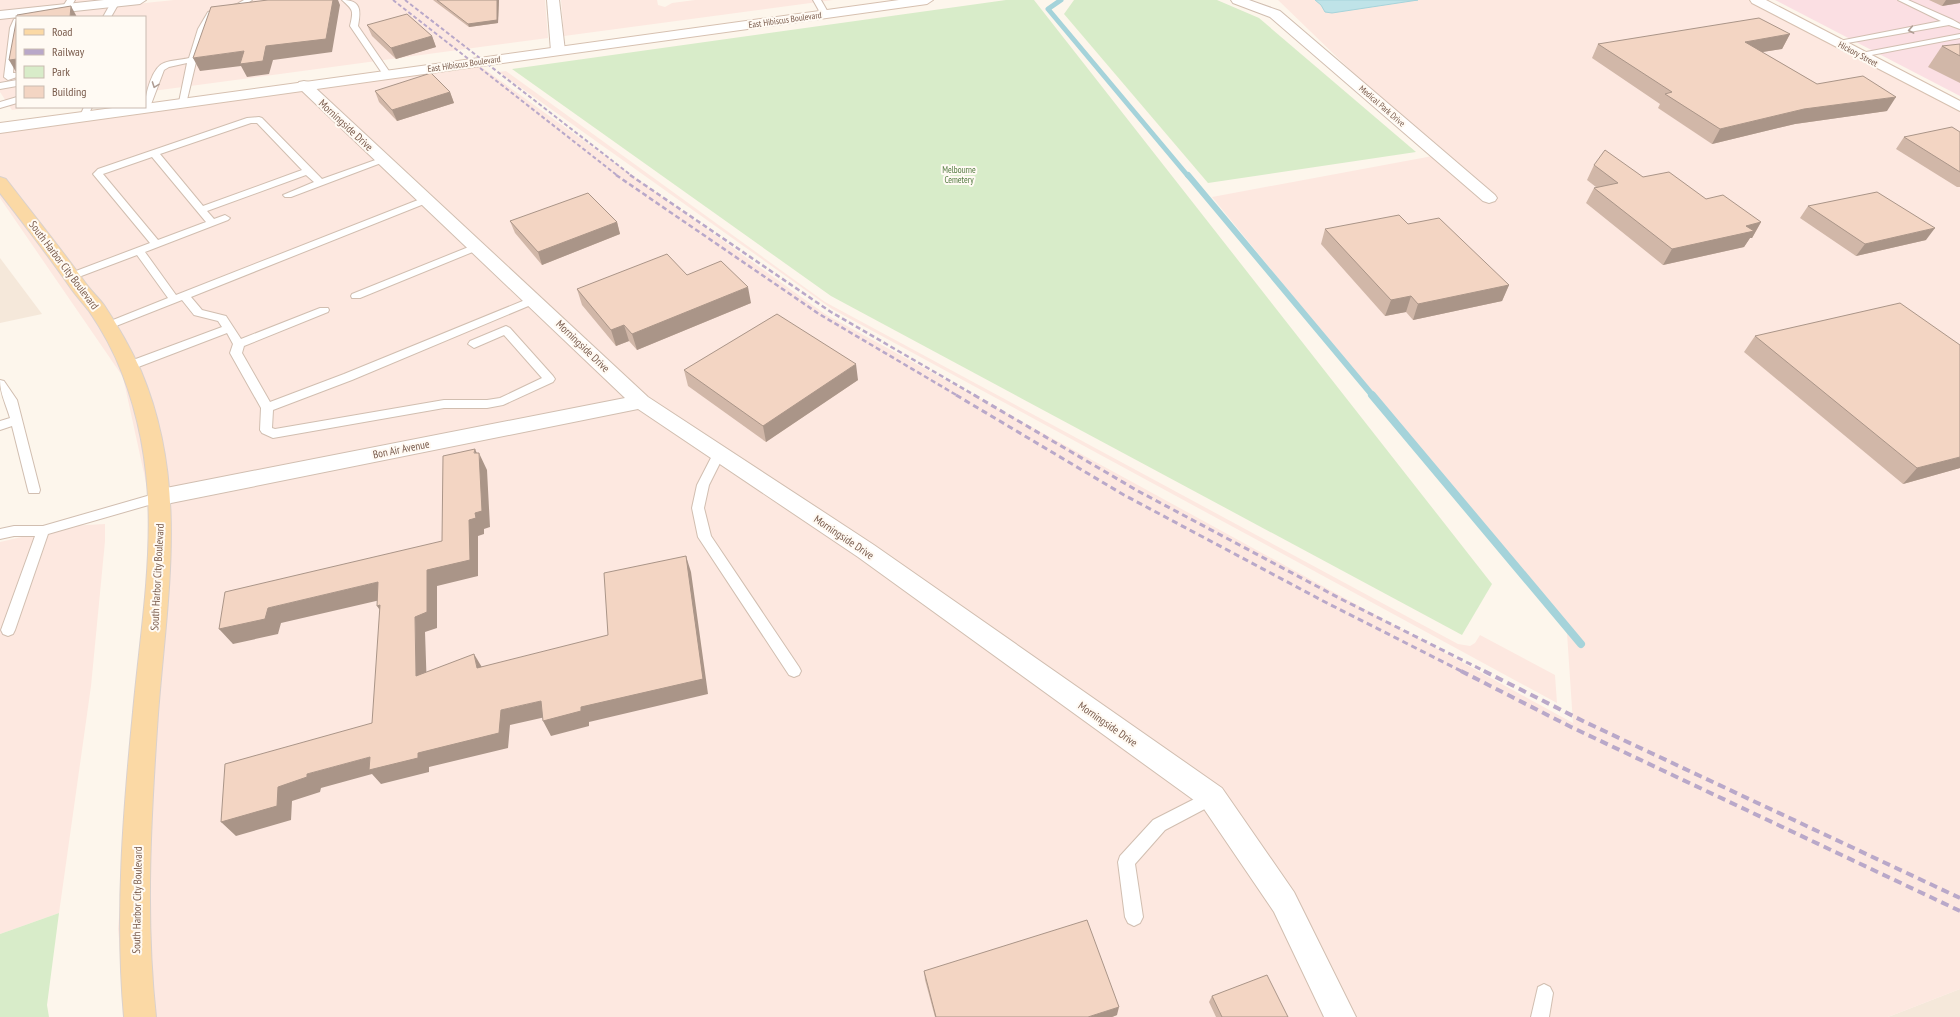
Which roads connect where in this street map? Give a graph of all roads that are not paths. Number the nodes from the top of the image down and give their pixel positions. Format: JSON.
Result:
{"nodes":[{"id":1,"x":140,"y":0,"type":"edge"},
{"id":2,"x":248,"y":0,"type":"edge"},
{"id":3,"x":346,"y":0,"type":"edge"},
{"id":4,"x":553,"y":0,"type":"edge"},
{"id":5,"x":817,"y":0,"type":"edge"},
{"id":6,"x":927,"y":0,"type":"edge"},
{"id":7,"x":1238,"y":0,"type":"edge"},
{"id":8,"x":1266,"y":0,"type":"edge"},
{"id":9,"x":1756,"y":0,"type":"edge"},
{"id":10,"x":1902,"y":0,"type":"edge"},
{"id":11,"x":115,"y":2,"type":"junction"},
{"id":12,"x":68,"y":4,"type":"edge"},
{"id":13,"x":826,"y":14,"type":"junction"},
{"id":14,"x":1275,"y":14,"type":"junction"},
{"id":15,"x":0,"y":15,"type":"edge"},
{"id":16,"x":23,"y":16,"type":"edge"},
{"id":17,"x":108,"y":16,"type":"edge"},
{"id":18,"x":16,"y":17,"type":"edge"},
{"id":19,"x":1950,"y":22,"type":"junction"},
{"id":20,"x":16,"y":24,"type":"edge"},
{"id":21,"x":1960,"y":28,"type":"edge"},
{"id":22,"x":1960,"y":36,"type":"edge"},
{"id":23,"x":1838,"y":43,"type":"junction"},
{"id":24,"x":558,"y":51,"type":"junction"},
{"id":25,"x":1861,"y":55,"type":"junction"},
{"id":26,"x":194,"y":60,"type":"junction"},
{"id":27,"x":9,"y":69,"type":"junction"},
{"id":28,"x":0,"y":71,"type":"edge"},
{"id":29,"x":387,"y":74,"type":"junction"},
{"id":30,"x":16,"y":75,"type":"edge"},
{"id":31,"x":16,"y":83,"type":"edge"},
{"id":32,"x":304,"y":85,"type":"junction"},
{"id":33,"x":0,"y":86,"type":"edge"},
{"id":34,"x":16,"y":100,"type":"edge"},
{"id":35,"x":183,"y":102,"type":"junction"},
{"id":36,"x":0,"y":105,"type":"edge"},
{"id":37,"x":146,"y":107,"type":"joint"},
{"id":38,"x":1960,"y":107,"type":"edge"},
{"id":39,"x":131,"y":108,"type":"edge"},
{"id":40,"x":86,"y":111,"type":"edge"},
{"id":41,"x":0,"y":128,"type":"edge"},
{"id":42,"x":154,"y":153,"type":"junction"},
{"id":43,"x":384,"y":160,"type":"junction"},
{"id":44,"x":308,"y":171,"type":"junction"},
{"id":45,"x":0,"y":182,"type":"edge"},
{"id":46,"x":320,"y":183,"type":"junction"},
{"id":47,"x":288,"y":195,"type":"dead end"},
{"id":48,"x":1489,"y":198,"type":"dead end"},
{"id":49,"x":426,"y":200,"type":"junction"},
{"id":50,"x":201,"y":210,"type":"junction"},
{"id":51,"x":225,"y":218,"type":"dead end"},
{"id":52,"x":212,"y":223,"type":"junction"},
{"id":53,"x":156,"y":244,"type":"junction"},
{"id":54,"x":476,"y":247,"type":"junction"},
{"id":55,"x":138,"y":250,"type":"junction"},
{"id":56,"x":72,"y":276,"type":"junction"},
{"id":57,"x":356,"y":296,"type":"dead end"},
{"id":58,"x":179,"y":297,"type":"junction"},
{"id":59,"x":534,"y":300,"type":"junction"},
{"id":60,"x":324,"y":310,"type":"dead end"},
{"id":61,"x":107,"y":326,"type":"junction"},
{"id":62,"x":229,"y":328,"type":"junction"},
{"id":63,"x":239,"y":344,"type":"junction"},
{"id":64,"x":474,"y":344,"type":"dead end"},
{"id":65,"x":129,"y":366,"type":"junction"},
{"id":66,"x":0,"y":384,"type":"edge"},
{"id":67,"x":641,"y":402,"type":"junction"},
{"id":68,"x":267,"y":408,"type":"junction"},
{"id":69,"x":16,"y":420,"type":"junction"},
{"id":70,"x":0,"y":426,"type":"edge"},
{"id":71,"x":718,"y":454,"type":"junction"},
{"id":72,"x":34,"y":490,"type":"dead end"},
{"id":73,"x":161,"y":497,"type":"junction"},
{"id":74,"x":43,"y":531,"type":"junction"},
{"id":75,"x":0,"y":534,"type":"edge"},
{"id":76,"x":8,"y":630,"type":"dead end"},
{"id":77,"x":794,"y":671,"type":"dead end"},
{"id":78,"x":1212,"y":797,"type":"junction"},
{"id":79,"x":1134,"y":917,"type":"dead end"},
{"id":80,"x":1544,"y":993,"type":"dead end"},
{"id":81,"x":140,"y":1017,"type":"edge"},
{"id":82,"x":1340,"y":1017,"type":"edge"},
{"id":83,"x":1540,"y":1017,"type":"edge"}],
"edges":[{"from":1,"to":11,"type":"street"},
{"from":2,"to":26,"type":"lane"},
{"from":3,"to":29,"type":"lane"},
{"from":4,"to":24,"type":"street"},
{"from":5,"to":13,"type":"lane"},
{"from":6,"to":13,"type":"street","name":"East Hibiscus Boulevard"},
{"from":7,"to":14,"type":"street","name":"Medical Park Drive"},
{"from":8,"to":14,"type":"street","name":"Medical Park Drive"},
{"from":9,"to":23,"type":"street","name":"Hickory Street"},
{"from":10,"to":19,"type":"lane"},
{"from":11,"to":12,"type":"street"},
{"from":11,"to":17,"type":"lane"},
{"from":12,"to":16,"type":"street"},
{"from":13,"to":24,"type":"street","name":"East Hibiscus Boulevard"},
{"from":14,"to":48,"type":"street","name":"Medical Park Drive"},
{"from":15,"to":18,"type":"street"},
{"from":19,"to":21,"type":"lane"},
{"from":19,"to":23,"type":"lane","one_way":true},
{"from":20,"to":27,"type":"lane"},
{"from":22,"to":25,"type":"lane"},
{"from":23,"to":25,"type":"street","name":"Hickory Street"},
{"from":24,"to":29,"type":"street","name":"East Hibiscus Boulevard"},
{"from":25,"to":38,"type":"street","name":"Hickory Street"},
{"from":26,"to":35,"type":"lane"},
{"from":26,"to":37,"type":"lane","one_way":true},
{"from":27,"to":28,"type":"lane"},
{"from":27,"to":30,"type":"lane"},
{"from":29,"to":32,"type":"street","name":"East Hibiscus Boulevard"},
{"from":31,"to":33,"type":"lane"},
{"from":32,"to":35,"type":"street","name":"East Hibiscus Boulevard"},
{"from":32,"to":43,"type":"street","name":"Morningside Drive"},
{"from":34,"to":36,"type":"lane"},
{"from":35,"to":37,"type":"street","name":"East Hibiscus Boulevard"},
{"from":39,"to":40,"type":"street","name":"East Hibiscus Boulevard"},
{"from":40,"to":41,"type":"street","name":"East Hibiscus Boulevard"},
{"from":42,"to":44,"type":"lane"},
{"from":42,"to":50,"type":"lane"},
{"from":42,"to":53,"type":"lane"},
{"from":43,"to":46,"type":"lane"},
{"from":43,"to":49,"type":"street","name":"Morningside Drive"},
{"from":44,"to":46,"type":"lane"},
{"from":44,"to":50,"type":"lane"},
{"from":45,"to":56,"type":"main road","name":"South Harbor City Boulevard"},
{"from":46,"to":47,"type":"lane"},
{"from":49,"to":54,"type":"street","name":"Morningside Drive"},
{"from":49,"to":58,"type":"lane"},
{"from":50,"to":52,"type":"lane"},
{"from":51,"to":52,"type":"lane"},
{"from":52,"to":53,"type":"lane"},
{"from":53,"to":55,"type":"lane"},
{"from":54,"to":57,"type":"lane"},
{"from":54,"to":59,"type":"street","name":"Morningside Drive"},
{"from":55,"to":56,"type":"lane"},
{"from":55,"to":58,"type":"lane"},
{"from":56,"to":61,"type":"main road","name":"South Harbor City Boulevard"},
{"from":58,"to":61,"type":"lane"},
{"from":58,"to":62,"type":"lane"},
{"from":59,"to":67,"type":"street","name":"Morningside Drive"},
{"from":59,"to":68,"type":"lane"},
{"from":60,"to":63,"type":"lane"},
{"from":61,"to":65,"type":"main road","name":"South Harbor City Boulevard"},
{"from":62,"to":63,"type":"lane"},
{"from":62,"to":65,"type":"lane"},
{"from":63,"to":68,"type":"lane"},
{"from":64,"to":68,"type":"lane"},
{"from":65,"to":73,"type":"main road","name":"South Harbor City Boulevard"},
{"from":66,"to":69,"type":"lane"},
{"from":67,"to":71,"type":"street","name":"Morningside Drive"},
{"from":67,"to":73,"type":"street","name":"Bon Air Avenue"},
{"from":69,"to":70,"type":"lane"},
{"from":69,"to":72,"type":"lane"},
{"from":71,"to":77,"type":"lane"},
{"from":71,"to":78,"type":"street","name":"Morningside Drive"},
{"from":73,"to":74,"type":"lane"},
{"from":73,"to":81,"type":"main road","name":"South Harbor City Boulevard"},
{"from":74,"to":75,"type":"lane"},
{"from":74,"to":76,"type":"lane"},
{"from":78,"to":79,"type":"lane"},
{"from":78,"to":82,"type":"street","name":"Morningside Drive"},
{"from":80,"to":83,"type":"lane"}]}
